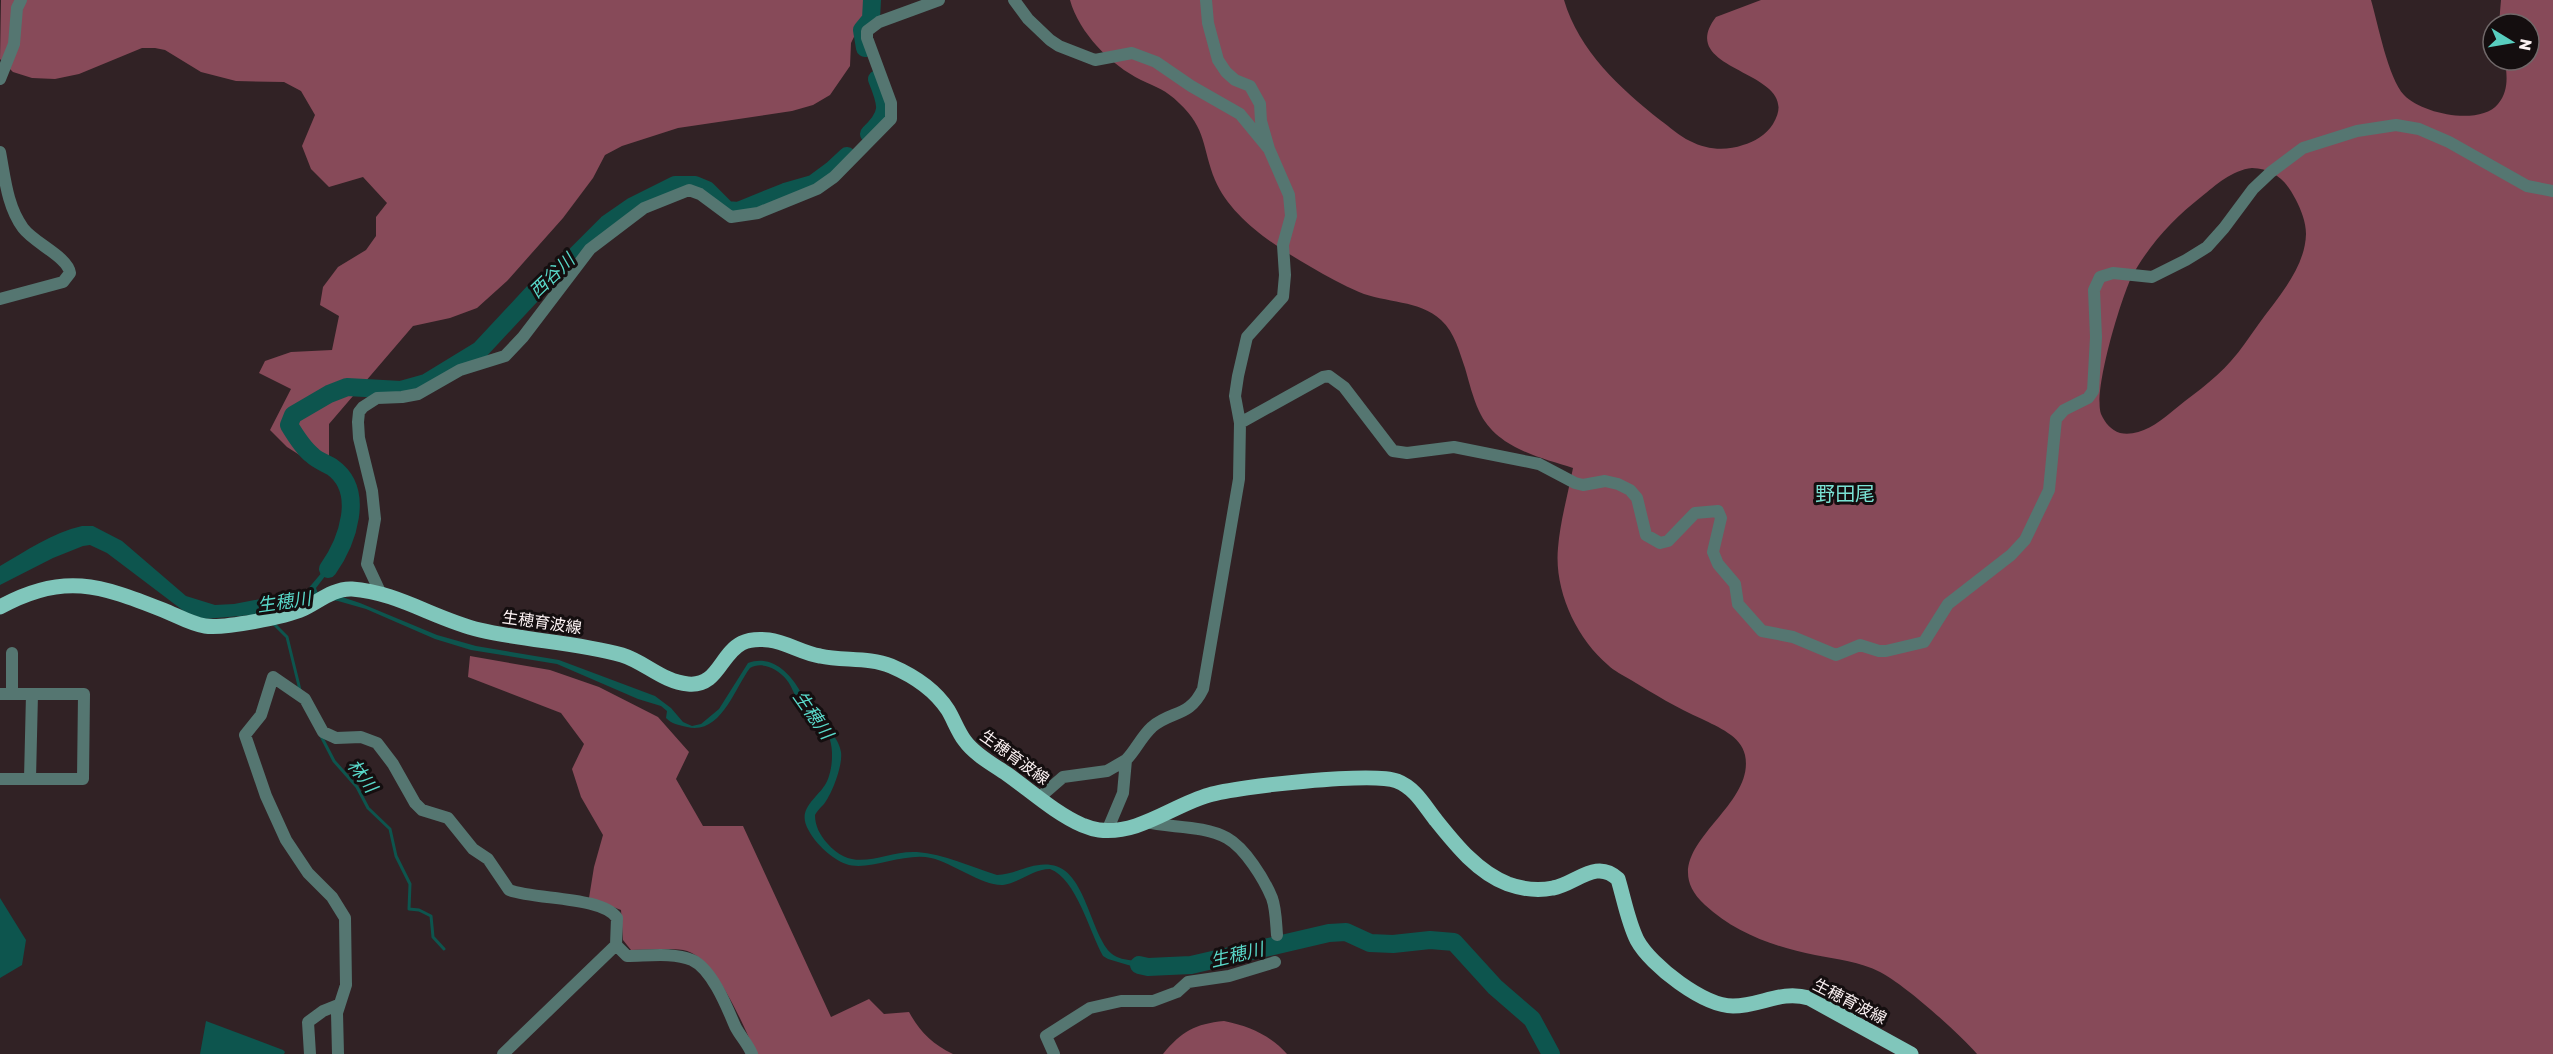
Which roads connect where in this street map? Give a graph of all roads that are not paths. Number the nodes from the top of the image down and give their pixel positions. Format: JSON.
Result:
{"nodes":[{"id":1,"x":21,"y":0,"type":"edge"},
{"id":2,"x":939,"y":0,"type":"edge"},
{"id":3,"x":1014,"y":0,"type":"edge"},
{"id":4,"x":1206,"y":0,"type":"edge"},
{"id":5,"x":0,"y":79,"type":"edge"},
{"id":6,"x":1269,"y":149,"type":"junction"},
{"id":7,"x":0,"y":152,"type":"edge"},
{"id":8,"x":2553,"y":191,"type":"edge"},
{"id":9,"x":0,"y":299,"type":"edge"},
{"id":10,"x":1240,"y":423,"type":"junction"},
{"id":11,"x":381,"y":594,"type":"junction"},
{"id":12,"x":0,"y":607,"type":"edge"},
{"id":13,"x":12,"y":653,"type":"dead end"},
{"id":14,"x":6,"y":694,"type":"edge"},
{"id":15,"x":32,"y":694,"type":"junction"},
{"id":16,"x":1126,"y":760,"type":"junction"},
{"id":17,"x":0,"y":779,"type":"edge"},
{"id":18,"x":30,"y":779,"type":"junction"},
{"id":19,"x":1040,"y":797,"type":"junction"},
{"id":20,"x":1145,"y":822,"type":"junction"},
{"id":21,"x":1107,"y":831,"type":"junction"},
{"id":22,"x":1277,"y":935,"type":"dead end"},
{"id":23,"x":616,"y":945,"type":"junction"},
{"id":24,"x":1275,"y":962,"type":"dead end"},
{"id":25,"x":338,"y":1005,"type":"junction"},
{"id":26,"x":310,"y":1054,"type":"edge"},
{"id":27,"x":338,"y":1054,"type":"edge"},
{"id":28,"x":503,"y":1054,"type":"edge"},
{"id":29,"x":752,"y":1054,"type":"edge"},
{"id":30,"x":1054,"y":1054,"type":"edge"},
{"id":31,"x":1911,"y":1054,"type":"edge"}],
"edges":[{"from":1,"to":5,"type":"street"},
{"from":2,"to":11,"type":"street"},
{"from":3,"to":6,"type":"street"},
{"from":4,"to":6,"type":"street"},
{"from":6,"to":10,"type":"street"},
{"from":7,"to":9,"type":"street"},
{"from":8,"to":10,"type":"street"},
{"from":10,"to":16,"type":"street"},
{"from":11,"to":12,"type":"main road","name":"生穂育波線"},
{"from":11,"to":19,"type":"main road","name":"生穂育波線"},
{"from":13,"to":14,"type":"street"},
{"from":14,"to":15,"type":"street"},
{"from":15,"to":18,"type":"street"},
{"from":15,"to":18,"type":"street"},
{"from":16,"to":19,"type":"street"},
{"from":16,"to":21,"type":"street"},
{"from":17,"to":18,"type":"street"},
{"from":19,"to":21,"type":"main road","name":"生穂育波線"},
{"from":20,"to":21,"type":"main road","name":"生穂育波線"},
{"from":20,"to":22,"type":"street"},
{"from":20,"to":31,"type":"main road","name":"生穂育波線"},
{"from":23,"to":25,"type":"street"},
{"from":23,"to":28,"type":"street"},
{"from":23,"to":29,"type":"street"},
{"from":24,"to":30,"type":"street"},
{"from":25,"to":26,"type":"street"},
{"from":25,"to":27,"type":"street"}]}
